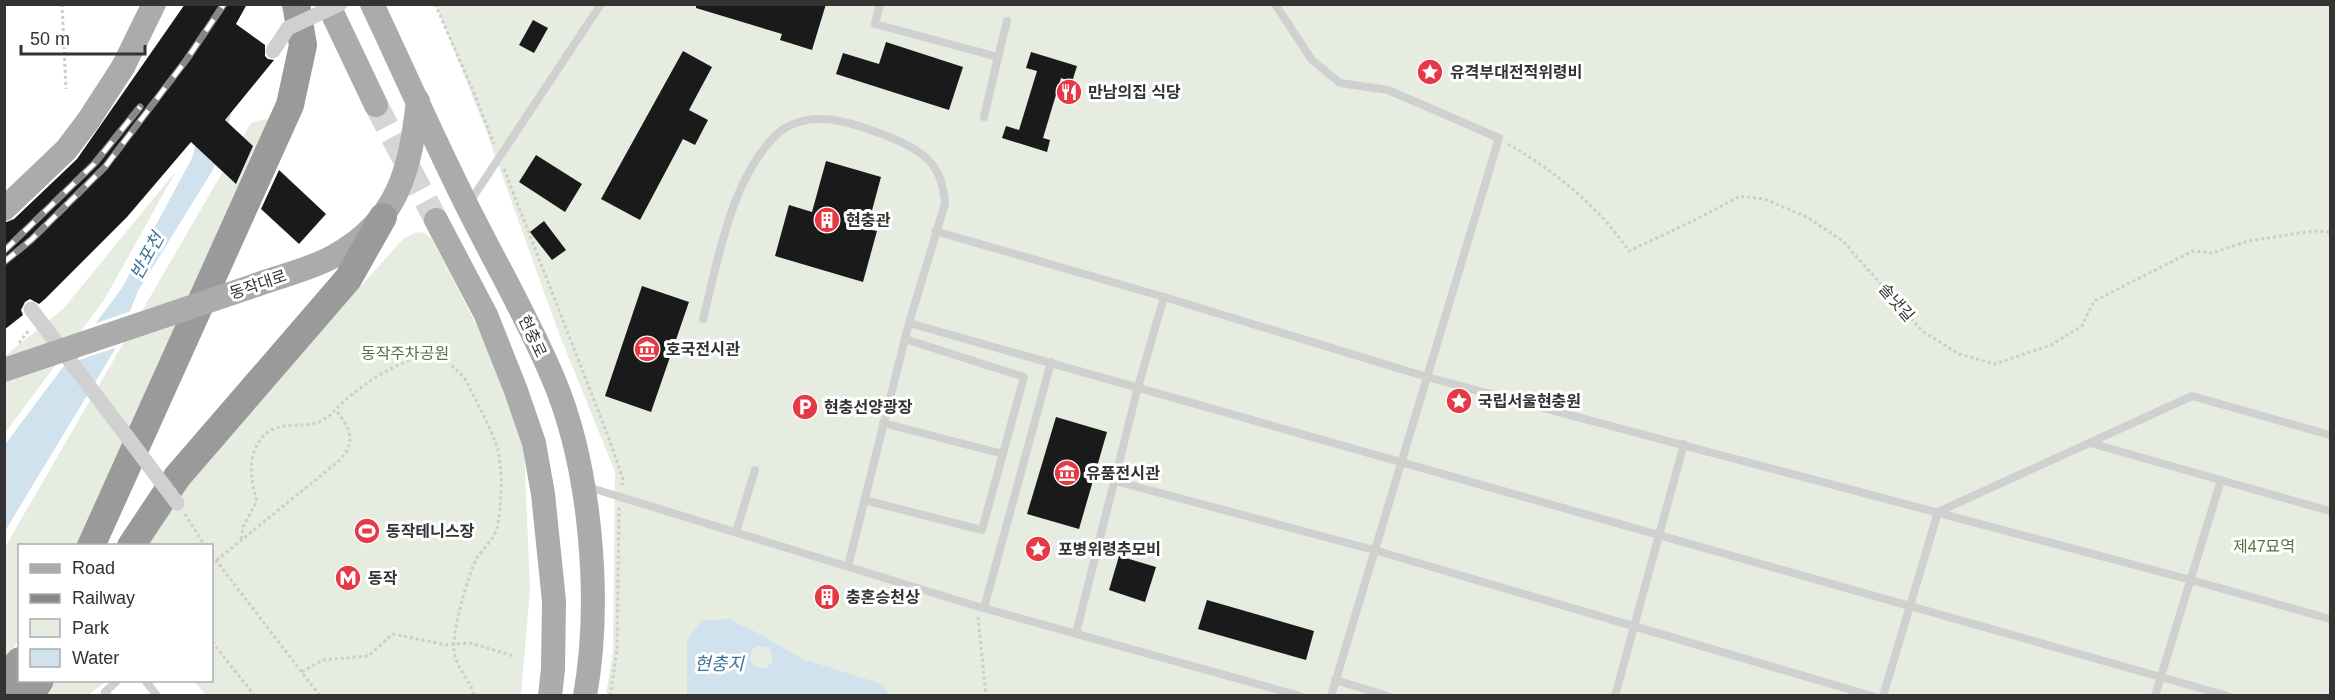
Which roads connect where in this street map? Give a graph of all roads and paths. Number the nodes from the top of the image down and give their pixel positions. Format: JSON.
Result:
{"nodes":[{"id":1,"x":62,"y":4,"type":"edge"},
{"id":2,"x":154,"y":4,"type":"edge"},
{"id":3,"x":296,"y":4,"type":"edge"},
{"id":4,"x":328,"y":4,"type":"edge"},
{"id":5,"x":340,"y":4,"type":"edge"},
{"id":6,"x":372,"y":4,"type":"edge"},
{"id":7,"x":601,"y":4,"type":"edge"},
{"id":8,"x":880,"y":4,"type":"edge"},
{"id":9,"x":1275,"y":4,"type":"edge"},
{"id":10,"x":1007,"y":21,"type":"dead end"},
{"id":11,"x":273,"y":51,"type":"dead end"},
{"id":12,"x":998,"y":57,"type":"junction"},
{"id":13,"x":66,"y":89,"type":"dead end"},
{"id":14,"x":418,"y":101,"type":"junction"},
{"id":15,"x":376,"y":105,"type":"tunnel mouth"},
{"id":16,"x":984,"y":117,"type":"dead end"},
{"id":17,"x":1499,"y":138,"type":"junction"},
{"id":18,"x":467,"y":206,"type":"junction"},
{"id":19,"x":4,"y":209,"type":"edge"},
{"id":20,"x":383,"y":217,"type":"junction"},
{"id":21,"x":436,"y":220,"type":"tunnel mouth"},
{"id":22,"x":935,"y":231,"type":"junction"},
{"id":23,"x":2331,"y":232,"type":"edge"},
{"id":24,"x":1164,"y":297,"type":"junction"},
{"id":25,"x":31,"y":309,"type":"dead end"},
{"id":26,"x":703,"y":319,"type":"dead end"},
{"id":27,"x":909,"y":322,"type":"junction"},
{"id":28,"x":905,"y":339,"type":"junction"},
{"id":29,"x":1051,"y":362,"type":"junction"},
{"id":30,"x":4,"y":370,"type":"edge"},
{"id":31,"x":1427,"y":377,"type":"junction"},
{"id":32,"x":1138,"y":387,"type":"junction"},
{"id":33,"x":336,"y":410,"type":"junction"},
{"id":34,"x":883,"y":423,"type":"junction"},
{"id":35,"x":2331,"y":435,"type":"edge"},
{"id":36,"x":2090,"y":443,"type":"junction"},
{"id":37,"x":1684,"y":444,"type":"junction"},
{"id":38,"x":1003,"y":454,"type":"junction"},
{"id":39,"x":1401,"y":461,"type":"junction"},
{"id":40,"x":755,"y":470,"type":"dead end"},
{"id":41,"x":2221,"y":480,"type":"junction"},
{"id":42,"x":1115,"y":481,"type":"junction"},
{"id":43,"x":584,"y":486,"type":"junction"},
{"id":44,"x":864,"y":500,"type":"junction"},
{"id":45,"x":177,"y":503,"type":"joint"},
{"id":46,"x":2331,"y":511,"type":"edge"},
{"id":47,"x":1938,"y":512,"type":"junction"},
{"id":48,"x":736,"y":532,"type":"junction"},
{"id":49,"x":1659,"y":534,"type":"junction"},
{"id":50,"x":241,"y":539,"type":"junction"},
{"id":51,"x":92,"y":544,"type":"edge"},
{"id":52,"x":132,"y":544,"type":"edge"},
{"id":53,"x":204,"y":544,"type":"edge"},
{"id":54,"x":1374,"y":550,"type":"junction"},
{"id":55,"x":213,"y":562,"type":"edge"},
{"id":56,"x":848,"y":566,"type":"junction"},
{"id":57,"x":2191,"y":579,"type":"junction"},
{"id":58,"x":1910,"y":605,"type":"junction"},
{"id":59,"x":980,"y":607,"type":"junction"},
{"id":60,"x":2331,"y":619,"type":"edge"},
{"id":61,"x":1634,"y":626,"type":"junction"},
{"id":62,"x":1076,"y":633,"type":"junction"},
{"id":63,"x":213,"y":643,"type":"edge"},
{"id":64,"x":455,"y":645,"type":"junction"},
{"id":65,"x":514,"y":656,"type":"dead end"},
{"id":66,"x":302,"y":672,"type":"junction"},
{"id":67,"x":2161,"y":676,"type":"junction"},
{"id":68,"x":1335,"y":681,"type":"junction"},
{"id":69,"x":117,"y":682,"type":"edge"},
{"id":70,"x":146,"y":682,"type":"edge"},
{"id":71,"x":108,"y":696,"type":"edge"},
{"id":72,"x":157,"y":696,"type":"edge"},
{"id":73,"x":255,"y":696,"type":"edge"},
{"id":74,"x":320,"y":696,"type":"edge"},
{"id":75,"x":474,"y":696,"type":"edge"},
{"id":76,"x":550,"y":696,"type":"edge"},
{"id":77,"x":585,"y":696,"type":"edge"},
{"id":78,"x":986,"y":696,"type":"edge"},
{"id":79,"x":1300,"y":696,"type":"edge"},
{"id":80,"x":1330,"y":696,"type":"edge"},
{"id":81,"x":1388,"y":696,"type":"edge"},
{"id":82,"x":1615,"y":696,"type":"edge"},
{"id":83,"x":1872,"y":696,"type":"edge"},
{"id":84,"x":1882,"y":696,"type":"edge"},
{"id":85,"x":2155,"y":696,"type":"edge"},
{"id":86,"x":2228,"y":696,"type":"edge"}],
"edges":[{"from":1,"to":13,"type":"path"},
{"from":2,"to":19,"type":"main road","bridge":true},
{"from":3,"to":51,"type":"highway"},
{"from":4,"to":15,"type":"main road"},
{"from":5,"to":11,"type":"street","bridge":true},
{"from":6,"to":14,"type":"main road","name":"현충로"},
{"from":7,"to":18,"type":"lane"},
{"from":8,"to":12,"type":"lane"},
{"from":9,"to":17,"type":"lane"},
{"from":10,"to":12,"type":"lane"},
{"from":12,"to":16,"type":"lane"},
{"from":14,"to":18,"type":"main road","name":"현충로"},
{"from":14,"to":20,"type":"main road","name":"동작대로"},
{"from":17,"to":23,"type":"path","name":"솔냇길"},
{"from":17,"to":31,"type":"lane"},
{"from":18,"to":43,"type":"main road","name":"현충로"},
{"from":20,"to":30,"type":"main road","name":"동작대로","bridge":true},
{"from":20,"to":52,"type":"highway"},
{"from":21,"to":76,"type":"main road","name":"현충로"},
{"from":22,"to":24,"type":"lane"},
{"from":22,"to":26,"type":"lane"},
{"from":22,"to":27,"type":"lane"},
{"from":24,"to":31,"type":"lane"},
{"from":24,"to":32,"type":"lane"},
{"from":25,"to":45,"type":"street","bridge":true},
{"from":27,"to":28,"type":"lane"},
{"from":27,"to":29,"type":"lane"},
{"from":28,"to":34,"type":"lane"},
{"from":28,"to":38,"type":"lane"},
{"from":29,"to":32,"type":"lane"},
{"from":29,"to":59,"type":"lane"},
{"from":31,"to":37,"type":"lane"},
{"from":31,"to":39,"type":"lane"},
{"from":32,"to":39,"type":"lane"},
{"from":32,"to":42,"type":"lane"},
{"from":33,"to":50,"type":"path"},
{"from":33,"to":50,"type":"path"},
{"from":33,"to":64,"type":"path"},
{"from":34,"to":38,"type":"lane"},
{"from":34,"to":44,"type":"lane"},
{"from":35,"to":36,"type":"lane"},
{"from":36,"to":41,"type":"lane"},
{"from":36,"to":47,"type":"lane"},
{"from":37,"to":47,"type":"lane"},
{"from":37,"to":49,"type":"lane"},
{"from":38,"to":44,"type":"lane"},
{"from":39,"to":49,"type":"lane"},
{"from":39,"to":54,"type":"lane"},
{"from":40,"to":48,"type":"lane"},
{"from":41,"to":46,"type":"lane"},
{"from":41,"to":57,"type":"lane"},
{"from":42,"to":54,"type":"lane"},
{"from":42,"to":62,"type":"lane"},
{"from":43,"to":48,"type":"lane"},
{"from":43,"to":77,"type":"main road","name":"현충로"},
{"from":44,"to":56,"type":"lane"},
{"from":45,"to":53,"type":"path"},
{"from":47,"to":57,"type":"lane"},
{"from":47,"to":58,"type":"lane"},
{"from":48,"to":56,"type":"lane"},
{"from":49,"to":58,"type":"lane"},
{"from":49,"to":61,"type":"lane"},
{"from":50,"to":55,"type":"path"},
{"from":54,"to":61,"type":"lane"},
{"from":54,"to":68,"type":"lane"},
{"from":55,"to":66,"type":"path"},
{"from":56,"to":59,"type":"lane"},
{"from":57,"to":60,"type":"lane"},
{"from":57,"to":67,"type":"lane"},
{"from":58,"to":67,"type":"lane"},
{"from":58,"to":84,"type":"lane"},
{"from":59,"to":62,"type":"lane"},
{"from":59,"to":78,"type":"path"},
{"from":61,"to":82,"type":"lane"},
{"from":61,"to":83,"type":"lane"},
{"from":62,"to":79,"type":"lane"},
{"from":63,"to":73,"type":"path"},
{"from":64,"to":65,"type":"path"},
{"from":64,"to":66,"type":"path"},
{"from":64,"to":75,"type":"path"},
{"from":66,"to":74,"type":"path"},
{"from":67,"to":85,"type":"lane"},
{"from":67,"to":86,"type":"lane"},
{"from":68,"to":80,"type":"lane"},
{"from":68,"to":81,"type":"lane"},
{"from":69,"to":71,"type":"lane"},
{"from":70,"to":72,"type":"lane"}]}
